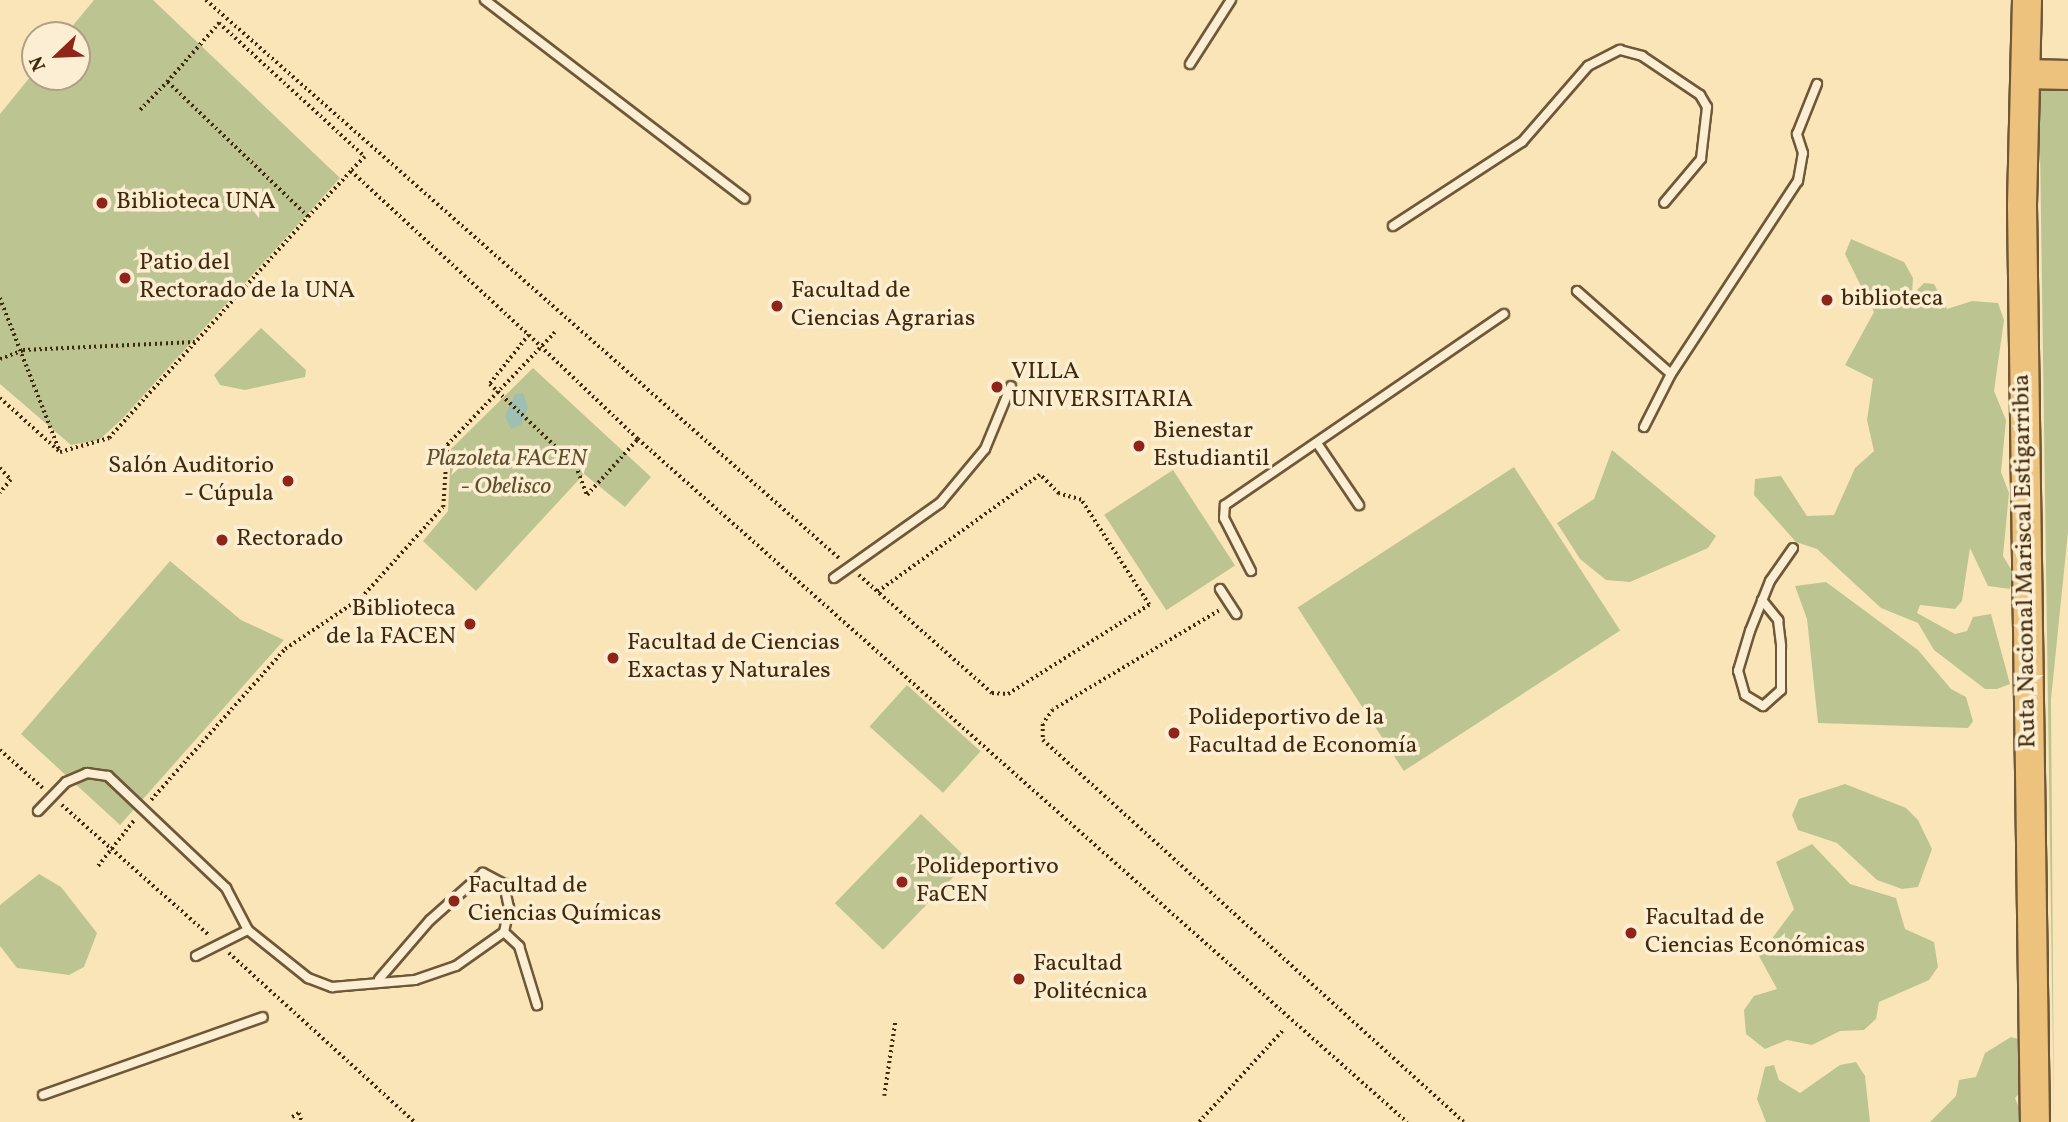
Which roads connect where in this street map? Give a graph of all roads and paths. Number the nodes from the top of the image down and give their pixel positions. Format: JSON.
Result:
{"nodes":[{"id":1,"x":206,"y":0,"type":"edge"},
{"id":2,"x":485,"y":0,"type":"edge"},
{"id":3,"x":1231,"y":0,"type":"edge"},
{"id":4,"x":2026,"y":0,"type":"edge"},
{"id":5,"x":1190,"y":64,"type":"dead end"},
{"id":6,"x":2026,"y":74,"type":"junction"},
{"id":7,"x":2068,"y":75,"type":"edge"},
{"id":8,"x":167,"y":82,"type":"junction"},
{"id":9,"x":1817,"y":84,"type":"dead end"},
{"id":10,"x":141,"y":110,"type":"dead end"},
{"id":11,"x":352,"y":171,"type":"junction"},
{"id":12,"x":745,"y":199,"type":"dead end"},
{"id":13,"x":1664,"y":203,"type":"dead end"},
{"id":14,"x":308,"y":217,"type":"junction"},
{"id":15,"x":1393,"y":226,"type":"dead end"},
{"id":16,"x":1577,"y":291,"type":"dead end"},
{"id":17,"x":0,"y":298,"type":"edge"},
{"id":18,"x":1504,"y":314,"type":"dead end"},
{"id":19,"x":555,"y":332,"type":"dead end"},
{"id":20,"x":529,"y":335,"type":"junction"},
{"id":21,"x":195,"y":342,"type":"junction"},
{"id":22,"x":541,"y":346,"type":"junction"},
{"id":23,"x":23,"y":350,"type":"junction"},
{"id":24,"x":0,"y":359,"type":"edge"},
{"id":25,"x":1671,"y":374,"type":"junction"},
{"id":26,"x":1011,"y":386,"type":"dead end"},
{"id":27,"x":498,"y":391,"type":"junction"},
{"id":28,"x":0,"y":398,"type":"edge"},
{"id":29,"x":1644,"y":427,"type":"dead end"},
{"id":30,"x":638,"y":439,"type":"junction"},
{"id":31,"x":1317,"y":443,"type":"junction"},
{"id":32,"x":60,"y":452,"type":"junction"},
{"id":33,"x":0,"y":468,"type":"edge"},
{"id":34,"x":0,"y":493,"type":"edge"},
{"id":35,"x":1359,"y":505,"type":"dead end"},
{"id":36,"x":1793,"y":548,"type":"dead end"},
{"id":37,"x":849,"y":567,"type":"junction"},
{"id":38,"x":1251,"y":571,"type":"dead end"},
{"id":39,"x":834,"y":578,"type":"dead end"},
{"id":40,"x":1220,"y":589,"type":"dead end"},
{"id":41,"x":878,"y":592,"type":"junction"},
{"id":42,"x":1762,"y":600,"type":"junction"},
{"id":43,"x":1230,"y":605,"type":"junction"},
{"id":44,"x":1236,"y":614,"type":"dead end"},
{"id":45,"x":144,"y":808,"type":"junction"},
{"id":46,"x":38,"y":811,"type":"dead end"},
{"id":47,"x":98,"y":866,"type":"dead end"},
{"id":48,"x":248,"y":930,"type":"junction"},
{"id":49,"x":504,"y":932,"type":"junction"},
{"id":50,"x":196,"y":956,"type":"dead end"},
{"id":51,"x":379,"y":979,"type":"junction"},
{"id":52,"x":537,"y":1005,"type":"dead end"},
{"id":53,"x":263,"y":1017,"type":"dead end"},
{"id":54,"x":895,"y":1022,"type":"dead end"},
{"id":55,"x":1284,"y":1030,"type":"dead end"},
{"id":56,"x":43,"y":1095,"type":"dead end"},
{"id":57,"x":884,"y":1096,"type":"dead end"},
{"id":58,"x":292,"y":1117,"type":"dead end"},
{"id":59,"x":302,"y":1122,"type":"edge"},
{"id":60,"x":1199,"y":1122,"type":"edge"},
{"id":61,"x":1407,"y":1122,"type":"edge"},
{"id":62,"x":1464,"y":1122,"type":"edge"},
{"id":63,"x":2035,"y":1122,"type":"edge"}],
"edges":[{"from":1,"to":37,"type":"path"},
{"from":2,"to":12,"type":"lane"},
{"from":3,"to":5,"type":"lane"},
{"from":4,"to":6,"type":"highway","name":"Ruta Nacional Mariscal Estigarribia"},
{"from":6,"to":7,"type":"highway"},
{"from":6,"to":63,"type":"highway","name":"Ruta Nacional Mariscal Estigarribia"},
{"from":8,"to":10,"type":"path"},
{"from":8,"to":11,"type":"path"},
{"from":8,"to":14,"type":"path"},
{"from":9,"to":25,"type":"lane"},
{"from":11,"to":14,"type":"path"},
{"from":11,"to":20,"type":"path"},
{"from":13,"to":15,"type":"lane"},
{"from":14,"to":21,"type":"path"},
{"from":16,"to":25,"type":"lane"},
{"from":17,"to":23,"type":"path"},
{"from":18,"to":31,"type":"lane"},
{"from":19,"to":22,"type":"path"},
{"from":20,"to":22,"type":"path"},
{"from":20,"to":27,"type":"path"},
{"from":21,"to":23,"type":"path"},
{"from":21,"to":32,"type":"path"},
{"from":22,"to":27,"type":"path"},
{"from":22,"to":30,"type":"path"},
{"from":23,"to":24,"type":"path"},
{"from":23,"to":32,"type":"path"},
{"from":25,"to":29,"type":"lane"},
{"from":26,"to":37,"type":"lane"},
{"from":27,"to":30,"type":"path"},
{"from":27,"to":45,"type":"path"},
{"from":28,"to":32,"type":"path"},
{"from":30,"to":61,"type":"path"},
{"from":31,"to":35,"type":"lane"},
{"from":31,"to":38,"type":"lane"},
{"from":33,"to":34,"type":"path"},
{"from":36,"to":42,"type":"lane"},
{"from":37,"to":39,"type":"lane"},
{"from":37,"to":41,"type":"path"},
{"from":40,"to":43,"type":"lane"},
{"from":41,"to":41,"type":"path"},
{"from":42,"to":42,"type":"lane"},
{"from":43,"to":44,"type":"lane"},
{"from":43,"to":62,"type":"path"},
{"from":45,"to":46,"type":"lane"},
{"from":45,"to":47,"type":"path"},
{"from":45,"to":48,"type":"lane"},
{"from":48,"to":50,"type":"lane"},
{"from":48,"to":51,"type":"lane"},
{"from":49,"to":51,"type":"lane"},
{"from":49,"to":51,"type":"lane"},
{"from":49,"to":52,"type":"lane"},
{"from":53,"to":56,"type":"lane"},
{"from":54,"to":57,"type":"path"},
{"from":55,"to":60,"type":"path"},
{"from":58,"to":59,"type":"path"}]}
